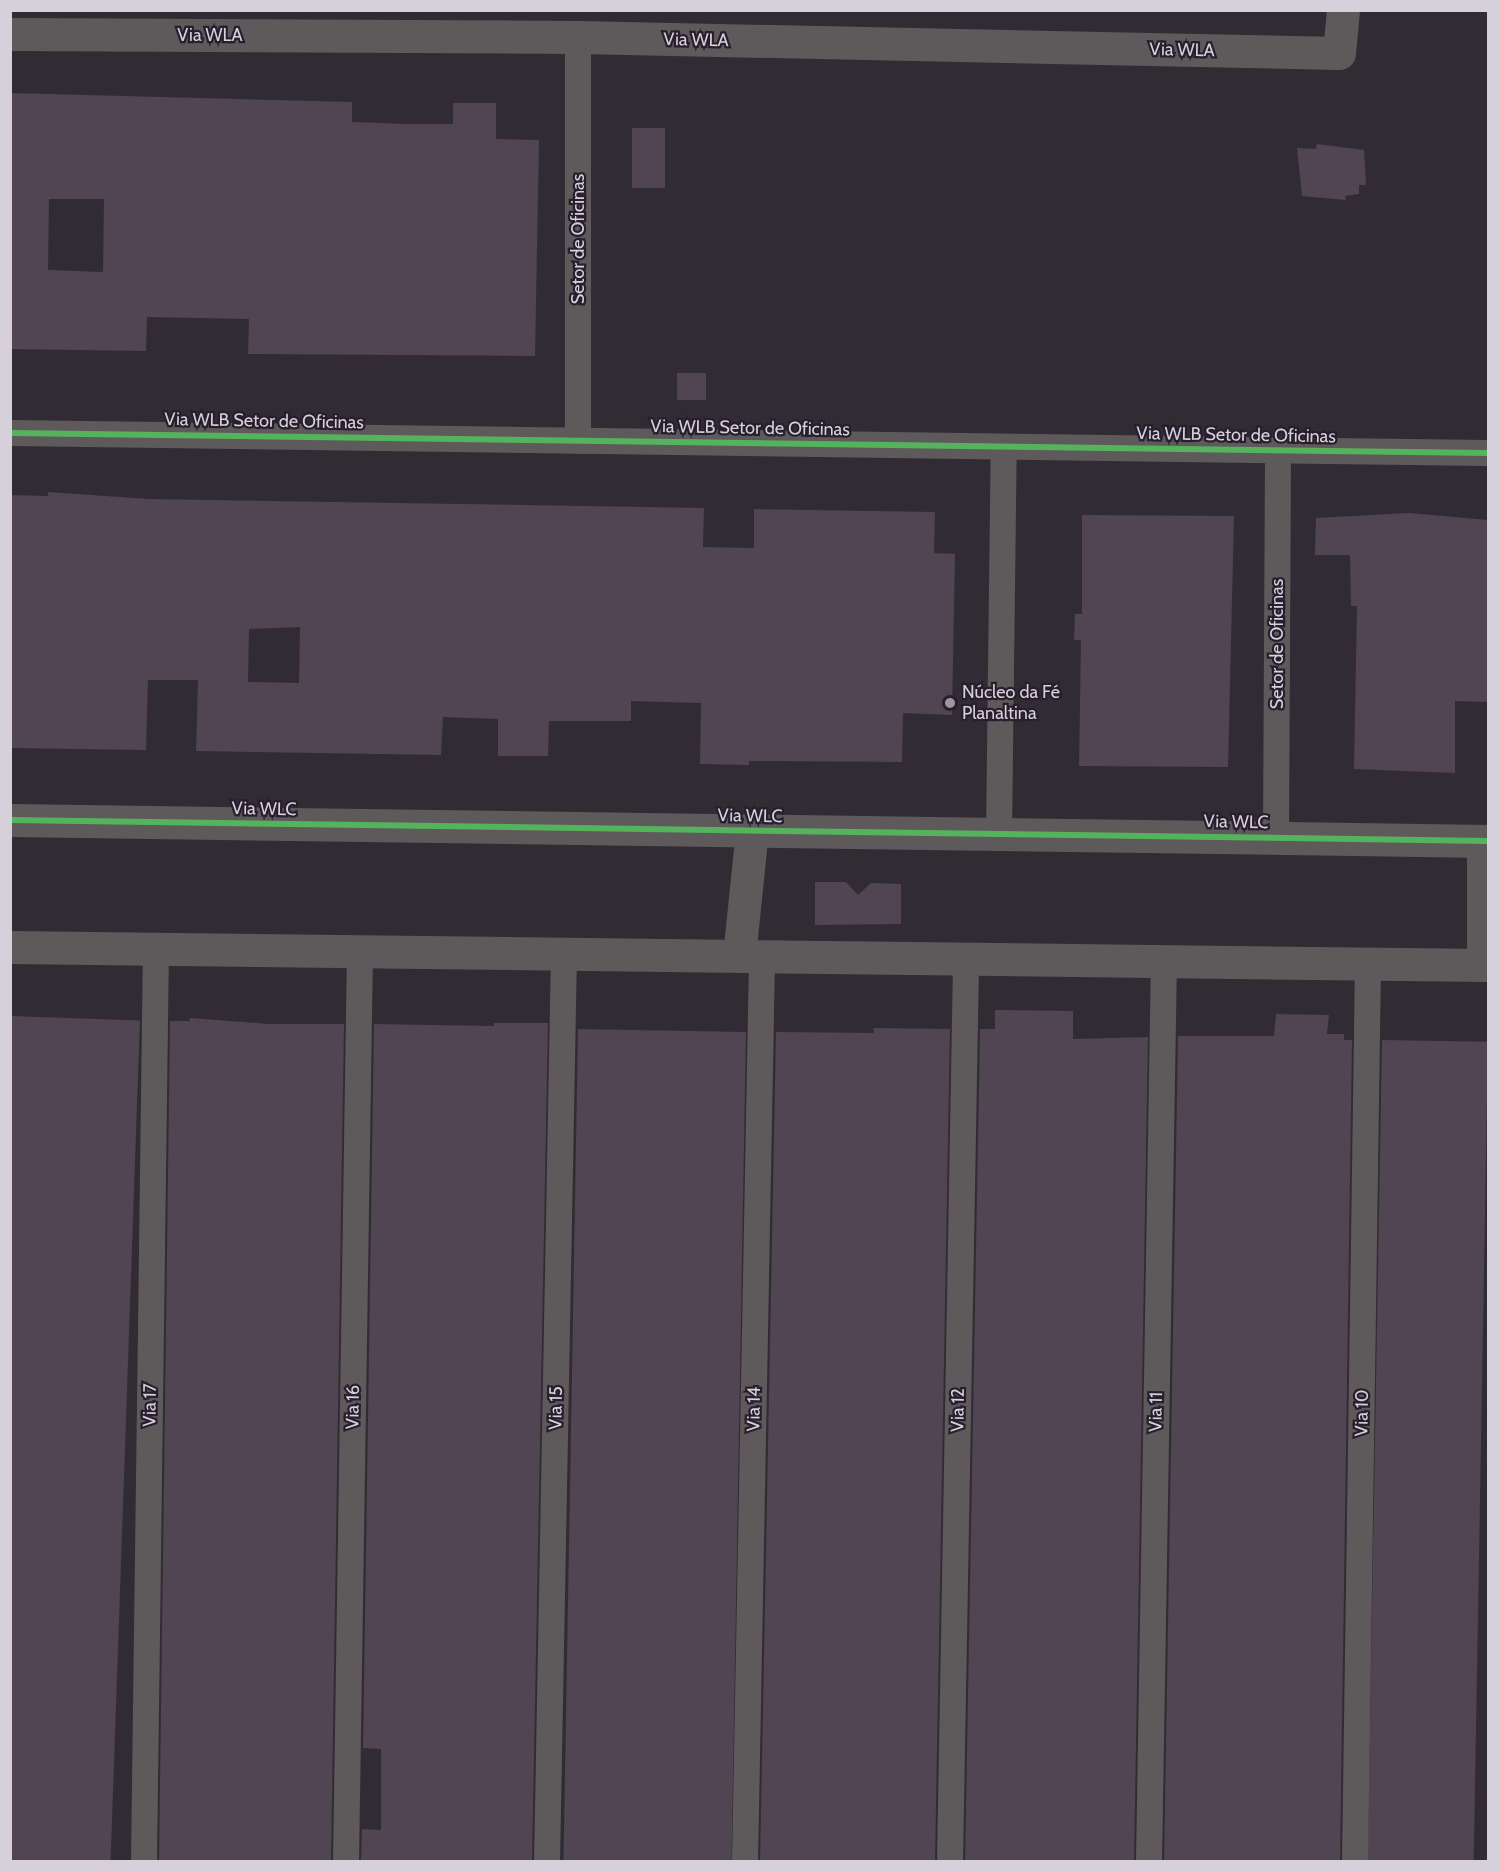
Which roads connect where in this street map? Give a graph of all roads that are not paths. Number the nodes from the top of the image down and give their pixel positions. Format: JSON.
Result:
{"nodes":[{"id":1,"x":1343,"y":10,"type":"edge"},
{"id":2,"x":10,"y":34,"type":"edge"},
{"id":3,"x":578,"y":38,"type":"junction"},
{"id":4,"x":10,"y":433,"type":"edge"},
{"id":5,"x":578,"y":441,"type":"junction"},
{"id":6,"x":1004,"y":447,"type":"junction"},
{"id":7,"x":1278,"y":450,"type":"junction"},
{"id":8,"x":1488,"y":453,"type":"edge"},
{"id":9,"x":10,"y":820,"type":"edge"},
{"id":10,"x":752,"y":831,"type":"junction"},
{"id":11,"x":999,"y":834,"type":"junction"},
{"id":12,"x":1276,"y":838,"type":"junction"},
{"id":13,"x":1486,"y":841,"type":"edge"},
{"id":14,"x":10,"y":947,"type":"edge"},
{"id":15,"x":156,"y":949,"type":"junction"},
{"id":16,"x":360,"y":952,"type":"junction"},
{"id":17,"x":564,"y":954,"type":"junction"},
{"id":18,"x":751,"y":956,"type":"junction"},
{"id":19,"x":966,"y":959,"type":"junction"},
{"id":20,"x":1164,"y":962,"type":"junction"},
{"id":21,"x":1368,"y":964,"type":"junction"},
{"id":22,"x":1486,"y":965,"type":"edge"},
{"id":23,"x":144,"y":1862,"type":"edge"},
{"id":24,"x":346,"y":1862,"type":"edge"},
{"id":25,"x":547,"y":1862,"type":"edge"},
{"id":26,"x":745,"y":1862,"type":"edge"},
{"id":27,"x":950,"y":1862,"type":"edge"},
{"id":28,"x":1149,"y":1862,"type":"edge"},
{"id":29,"x":1355,"y":1862,"type":"edge"}],
"edges":[{"from":1,"to":3,"type":"street","name":"Via WLA"},
{"from":2,"to":3,"type":"street","name":"Via WLA"},
{"from":3,"to":5,"type":"street","name":"Setor de Oficinas"},
{"from":4,"to":5,"type":"street","name":"Via WLB Setor de Oficinas"},
{"from":5,"to":6,"type":"street","name":"Via WLB Setor de Oficinas"},
{"from":6,"to":7,"type":"street","name":"Via WLB Setor de Oficinas"},
{"from":6,"to":11,"type":"street"},
{"from":7,"to":8,"type":"street","name":"Via WLB Setor de Oficinas"},
{"from":7,"to":12,"type":"street","name":"Setor de Oficinas"},
{"from":9,"to":10,"type":"street","name":"Via WLC"},
{"from":10,"to":11,"type":"street","name":"Via WLC"},
{"from":10,"to":18,"type":"street"},
{"from":11,"to":12,"type":"street","name":"Via WLC"},
{"from":12,"to":13,"type":"street","name":"Via WLC"},
{"from":13,"to":22,"type":"street"},
{"from":14,"to":15,"type":"street"},
{"from":15,"to":16,"type":"street"},
{"from":15,"to":23,"type":"street","name":"Via 17"},
{"from":16,"to":17,"type":"street"},
{"from":16,"to":24,"type":"street","name":"Via 16"},
{"from":17,"to":18,"type":"street"},
{"from":17,"to":25,"type":"street","name":"Via 15"},
{"from":18,"to":19,"type":"street"},
{"from":18,"to":26,"type":"street","name":"Via 14"},
{"from":19,"to":20,"type":"street"},
{"from":19,"to":27,"type":"street","name":"Via 12"},
{"from":20,"to":21,"type":"street"},
{"from":20,"to":28,"type":"street","name":"Via 11"},
{"from":21,"to":22,"type":"street"},
{"from":21,"to":29,"type":"street","name":"Via 10"}]}
